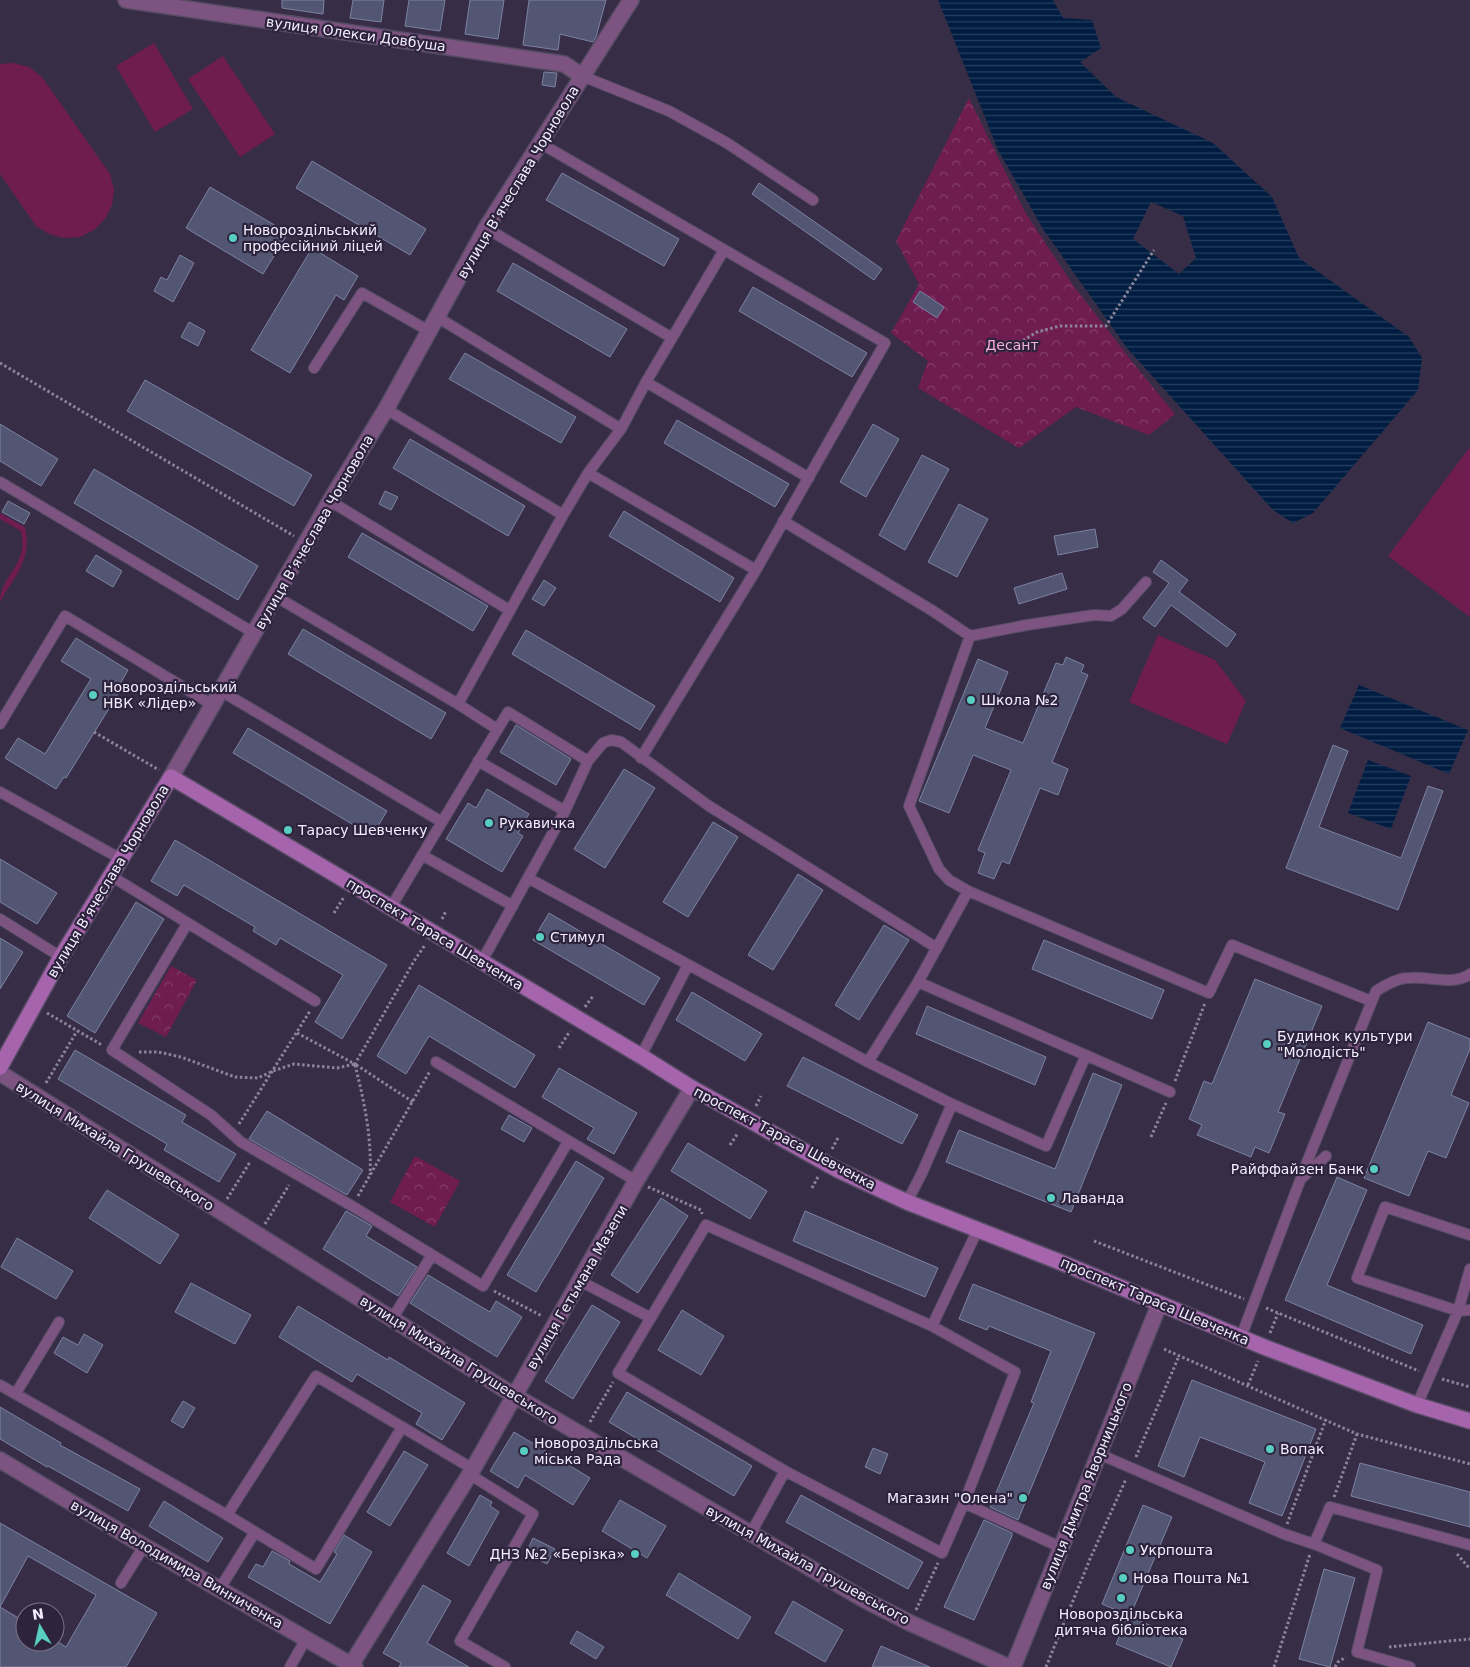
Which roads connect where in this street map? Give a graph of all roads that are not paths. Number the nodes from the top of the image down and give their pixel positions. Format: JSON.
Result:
{"nodes":[{"id":1,"x":126,"y":0,"type":"edge"},
{"id":2,"x":631,"y":0,"type":"edge"},
{"id":3,"x":582,"y":76,"type":"junction"},
{"id":4,"x":540,"y":143,"type":"junction"},
{"id":5,"x":813,"y":200,"type":"dead end"},
{"id":6,"x":486,"y":228,"type":"junction"},
{"id":7,"x":724,"y":250,"type":"junction"},
{"id":8,"x":438,"y":317,"type":"junction"},
{"id":9,"x":429,"y":331,"type":"junction"},
{"id":10,"x":672,"y":338,"type":"junction"},
{"id":11,"x":314,"y":368,"type":"dead end"},
{"id":12,"x":646,"y":382,"type":"junction"},
{"id":13,"x":386,"y":409,"type":"junction"},
{"id":14,"x":621,"y":429,"type":"junction"},
{"id":15,"x":588,"y":473,"type":"junction"},
{"id":16,"x":809,"y":478,"type":"junction"},
{"id":17,"x":0,"y":482,"type":"edge"},
{"id":18,"x":330,"y":501,"type":"junction"},
{"id":19,"x":563,"y":515,"type":"junction"},
{"id":20,"x":783,"y":521,"type":"junction"},
{"id":21,"x":756,"y":570,"type":"junction"},
{"id":22,"x":1146,"y":582,"type":"dead end"},
{"id":23,"x":275,"y":596,"type":"junction"},
{"id":24,"x":509,"y":610,"type":"junction"},
{"id":25,"x":254,"y":633,"type":"junction"},
{"id":26,"x":970,"y":636,"type":"junction"},
{"id":27,"x":221,"y":691,"type":"junction"},
{"id":28,"x":458,"y":704,"type":"junction"},
{"id":29,"x":213,"y":705,"type":"junction"},
{"id":30,"x":0,"y":724,"type":"edge"},
{"id":31,"x":498,"y":729,"type":"junction"},
{"id":32,"x":641,"y":758,"type":"junction"},
{"id":33,"x":478,"y":761,"type":"junction"},
{"id":34,"x":588,"y":761,"type":"junction"},
{"id":35,"x":166,"y":774,"type":"junction"},
{"id":36,"x":0,"y":792,"type":"edge"},
{"id":37,"x":565,"y":811,"type":"junction"},
{"id":38,"x":442,"y":822,"type":"junction"},
{"id":39,"x":422,"y":854,"type":"junction"},
{"id":40,"x":121,"y":859,"type":"junction"},
{"id":41,"x":111,"y":876,"type":"junction"},
{"id":42,"x":528,"y":878,"type":"junction"},
{"id":43,"x":968,"y":891,"type":"junction"},
{"id":44,"x":513,"y":906,"type":"junction"},
{"id":45,"x":390,"y":907,"type":"junction"},
{"id":46,"x":0,"y":919,"type":"edge"},
{"id":47,"x":187,"y":924,"type":"junction"},
{"id":48,"x":937,"y":948,"type":"junction"},
{"id":49,"x":61,"y":957,"type":"junction"},
{"id":50,"x":482,"y":961,"type":"junction"},
{"id":51,"x":688,"y":965,"type":"junction"},
{"id":52,"x":1468,"y":978,"type":"edge"},
{"id":53,"x":918,"y":982,"type":"junction"},
{"id":54,"x":315,"y":1001,"type":"road end"},
{"id":55,"x":1371,"y":1001,"type":"junction"},
{"id":56,"x":1086,"y":1055,"type":"junction"},
{"id":57,"x":641,"y":1056,"type":"junction"},
{"id":58,"x":436,"y":1062,"type":"road end"},
{"id":59,"x":868,"y":1062,"type":"junction"},
{"id":60,"x":0,"y":1066,"type":"edge"},
{"id":61,"x":0,"y":1073,"type":"edge"},
{"id":62,"x":692,"y":1088,"type":"junction"},
{"id":63,"x":1170,"y":1092,"type":"road end"},
{"id":64,"x":952,"y":1104,"type":"junction"},
{"id":65,"x":568,"y":1142,"type":"junction"},
{"id":66,"x":1326,"y":1156,"type":"dead end"},
{"id":67,"x":1300,"y":1179,"type":"junction"},
{"id":68,"x":636,"y":1181,"type":"junction"},
{"id":69,"x":907,"y":1202,"type":"junction"},
{"id":70,"x":978,"y":1229,"type":"junction"},
{"id":71,"x":1470,"y":1235,"type":"edge"},
{"id":72,"x":432,"y":1255,"type":"junction"},
{"id":73,"x":1470,"y":1270,"type":"edge"},
{"id":74,"x":580,"y":1281,"type":"junction"},
{"id":75,"x":1466,"y":1295,"type":"edge"},
{"id":76,"x":1159,"y":1304,"type":"junction"},
{"id":77,"x":1470,"y":1310,"type":"edge"},
{"id":78,"x":1458,"y":1311,"type":"junction"},
{"id":79,"x":651,"y":1318,"type":"junction"},
{"id":80,"x":392,"y":1319,"type":"junction"},
{"id":81,"x":59,"y":1322,"type":"dead end"},
{"id":82,"x":932,"y":1326,"type":"junction"},
{"id":83,"x":1241,"y":1337,"type":"junction"},
{"id":84,"x":0,"y":1384,"type":"edge"},
{"id":85,"x":16,"y":1393,"type":"junction"},
{"id":86,"x":515,"y":1396,"type":"junction"},
{"id":87,"x":1416,"y":1405,"type":"junction"},
{"id":88,"x":1470,"y":1421,"type":"edge"},
{"id":89,"x":402,"y":1427,"type":"junction"},
{"id":90,"x":1099,"y":1454,"type":"junction"},
{"id":91,"x":0,"y":1460,"type":"edge"},
{"id":92,"x":471,"y":1471,"type":"junction"},
{"id":93,"x":785,"y":1471,"type":"junction"},
{"id":94,"x":964,"y":1504,"type":"junction"},
{"id":95,"x":227,"y":1515,"type":"junction"},
{"id":96,"x":255,"y":1532,"type":"junction"},
{"id":97,"x":751,"y":1534,"type":"junction"},
{"id":98,"x":1314,"y":1544,"type":"junction"},
{"id":99,"x":1470,"y":1545,"type":"edge"},
{"id":100,"x":144,"y":1546,"type":"junction"},
{"id":101,"x":1060,"y":1547,"type":"junction"},
{"id":102,"x":121,"y":1583,"type":"dead end"},
{"id":103,"x":219,"y":1590,"type":"junction"},
{"id":104,"x":306,"y":1639,"type":"junction"},
{"id":105,"x":353,"y":1666,"type":"edge"},
{"id":106,"x":290,"y":1667,"type":"edge"},
{"id":107,"x":505,"y":1667,"type":"edge"},
{"id":108,"x":1011,"y":1667,"type":"edge"},
{"id":109,"x":1410,"y":1667,"type":"edge"}],
"edges":[{"from":1,"to":3,"type":"street","name":"вулиця Олекси Довбуша"},
{"from":2,"to":3,"type":"street","name":"вулиця Вʼячеслава Чорновола"},
{"from":3,"to":4,"type":"street","name":"вулиця Вʼячеслава Чорновола"},
{"from":3,"to":5,"type":"lane"},
{"from":4,"to":6,"type":"street","name":"вулиця Вʼячеслава Чорновола"},
{"from":4,"to":7,"type":"lane"},
{"from":6,"to":8,"type":"street","name":"вулиця Вʼячеслава Чорновола"},
{"from":6,"to":10,"type":"lane"},
{"from":7,"to":10,"type":"lane"},
{"from":7,"to":16,"type":"lane"},
{"from":8,"to":9,"type":"street","name":"вулиця Вʼячеслава Чорновола"},
{"from":8,"to":14,"type":"lane"},
{"from":9,"to":11,"type":"lane"},
{"from":9,"to":13,"type":"street","name":"вулиця Вʼячеслава Чорновола"},
{"from":10,"to":12,"type":"lane"},
{"from":12,"to":14,"type":"lane"},
{"from":12,"to":16,"type":"lane"},
{"from":13,"to":18,"type":"street","name":"вулиця Вʼячеслава Чорновола"},
{"from":13,"to":19,"type":"lane"},
{"from":14,"to":15,"type":"lane"},
{"from":15,"to":19,"type":"lane"},
{"from":15,"to":21,"type":"lane"},
{"from":16,"to":20,"type":"lane"},
{"from":17,"to":25,"type":"lane"},
{"from":18,"to":23,"type":"street","name":"вулиця Вʼячеслава Чорновола"},
{"from":18,"to":24,"type":"lane"},
{"from":19,"to":24,"type":"lane"},
{"from":20,"to":21,"type":"lane"},
{"from":20,"to":26,"type":"lane"},
{"from":21,"to":32,"type":"lane"},
{"from":22,"to":26,"type":"lane"},
{"from":23,"to":25,"type":"street","name":"вулиця Вʼячеслава Чорновола"},
{"from":23,"to":28,"type":"lane"},
{"from":24,"to":28,"type":"lane"},
{"from":25,"to":27,"type":"street","name":"вулиця Вʼячеслава Чорновола"},
{"from":26,"to":43,"type":"lane"},
{"from":27,"to":29,"type":"street","name":"вулиця Вʼячеслава Чорновола"},
{"from":27,"to":38,"type":"lane"},
{"from":28,"to":31,"type":"lane"},
{"from":29,"to":30,"type":"lane"},
{"from":29,"to":35,"type":"street","name":"вулиця Вʼячеслава Чорновола"},
{"from":31,"to":33,"type":"lane"},
{"from":31,"to":34,"type":"lane"},
{"from":32,"to":34,"type":"lane"},
{"from":32,"to":48,"type":"lane"},
{"from":33,"to":37,"type":"lane"},
{"from":33,"to":38,"type":"lane"},
{"from":34,"to":37,"type":"lane"},
{"from":35,"to":40,"type":"street","name":"вулиця Вʼячеслава Чорновола"},
{"from":35,"to":45,"type":"street","name":"проспект Тараса Шевченка"},
{"from":36,"to":40,"type":"lane"},
{"from":37,"to":42,"type":"lane"},
{"from":38,"to":39,"type":"lane"},
{"from":39,"to":44,"type":"lane"},
{"from":39,"to":45,"type":"lane"},
{"from":40,"to":41,"type":"street","name":"вулиця Вʼячеслава Чорновола"},
{"from":41,"to":47,"type":"lane"},
{"from":41,"to":49,"type":"street","name":"вулиця Вʼячеслава Чорновола"},
{"from":42,"to":44,"type":"lane"},
{"from":42,"to":51,"type":"lane"},
{"from":43,"to":48,"type":"lane"},
{"from":43,"to":55,"type":"lane"},
{"from":44,"to":50,"type":"lane"},
{"from":45,"to":50,"type":"street","name":"проспект Тараса Шевченка"},
{"from":46,"to":49,"type":"lane"},
{"from":47,"to":54,"type":"lane"},
{"from":47,"to":72,"type":"lane"},
{"from":48,"to":53,"type":"lane"},
{"from":49,"to":60,"type":"street","name":"вулиця Вʼячеслава Чорновола"},
{"from":50,"to":57,"type":"street","name":"проспект Тараса Шевченка"},
{"from":51,"to":57,"type":"lane"},
{"from":51,"to":59,"type":"lane"},
{"from":52,"to":55,"type":"lane"},
{"from":53,"to":56,"type":"lane"},
{"from":53,"to":59,"type":"lane"},
{"from":55,"to":67,"type":"lane"},
{"from":56,"to":63,"type":"lane"},
{"from":56,"to":64,"type":"lane"},
{"from":57,"to":62,"type":"street","name":"проспект Тараса Шевченка"},
{"from":58,"to":65,"type":"lane"},
{"from":59,"to":64,"type":"lane"},
{"from":61,"to":80,"type":"street","name":"вулиця Михайла Грушевського"},
{"from":62,"to":68,"type":"street","name":"вулиця Гетьмана Мазепи"},
{"from":62,"to":69,"type":"street","name":"проспект Тараса Шевченка"},
{"from":64,"to":69,"type":"lane"},
{"from":65,"to":68,"type":"lane"},
{"from":65,"to":72,"type":"lane"},
{"from":66,"to":67,"type":"lane"},
{"from":67,"to":83,"type":"lane"},
{"from":68,"to":74,"type":"street","name":"вулиця Гетьмана Мазепи"},
{"from":69,"to":70,"type":"street","name":"проспект Тараса Шевченка"},
{"from":70,"to":76,"type":"street","name":"проспект Тараса Шевченка"},
{"from":70,"to":82,"type":"lane"},
{"from":71,"to":78,"type":"lane"},
{"from":72,"to":80,"type":"lane"},
{"from":73,"to":75,"type":"lane"},
{"from":74,"to":79,"type":"lane"},
{"from":74,"to":86,"type":"street","name":"вулиця Гетьмана Мазепи"},
{"from":75,"to":78,"type":"lane"},
{"from":76,"to":83,"type":"street","name":"проспект Тараса Шевченка"},
{"from":76,"to":90,"type":"street","name":"вулиця Дмитра Яворницького"},
{"from":77,"to":78,"type":"lane"},
{"from":78,"to":87,"type":"lane"},
{"from":79,"to":82,"type":"lane"},
{"from":79,"to":93,"type":"lane"},
{"from":80,"to":86,"type":"street","name":"вулиця Михайла Грушевського"},
{"from":81,"to":85,"type":"lane"},
{"from":82,"to":94,"type":"lane"},
{"from":83,"to":87,"type":"street","name":"проспект Тараса Шевченка"},
{"from":84,"to":85,"type":"lane"},
{"from":85,"to":95,"type":"lane"},
{"from":86,"to":92,"type":"street","name":"вулиця Гетьмана Мазепи"},
{"from":86,"to":97,"type":"street","name":"вулиця Михайла Грушевського"},
{"from":87,"to":88,"type":"street","name":"проспект Тараса Шевченка"},
{"from":89,"to":92,"type":"lane"},
{"from":89,"to":95,"type":"lane"},
{"from":89,"to":96,"type":"lane"},
{"from":90,"to":98,"type":"lane"},
{"from":90,"to":101,"type":"street","name":"вулиця Дмитра Яворницького"},
{"from":91,"to":100,"type":"street","name":"вулиця Володимира Винниченка"},
{"from":92,"to":105,"type":"street","name":"вулиця Гетьмана Мазепи"},
{"from":92,"to":107,"type":"lane"},
{"from":93,"to":94,"type":"lane"},
{"from":93,"to":97,"type":"lane"},
{"from":94,"to":101,"type":"lane"},
{"from":95,"to":96,"type":"lane"},
{"from":96,"to":103,"type":"lane"},
{"from":97,"to":108,"type":"street","name":"вулиця Михайла Грушевського"},
{"from":98,"to":99,"type":"lane"},
{"from":98,"to":109,"type":"lane"},
{"from":100,"to":102,"type":"lane"},
{"from":100,"to":103,"type":"street","name":"вулиця Володимира Винниченка"},
{"from":101,"to":108,"type":"street","name":"вулиця Дмитра Яворницького"},
{"from":103,"to":104,"type":"street","name":"вулиця Володимира Винниченка"},
{"from":104,"to":105,"type":"street","name":"вулиця Володимира Винниченка"},
{"from":104,"to":106,"type":"lane"}]}
